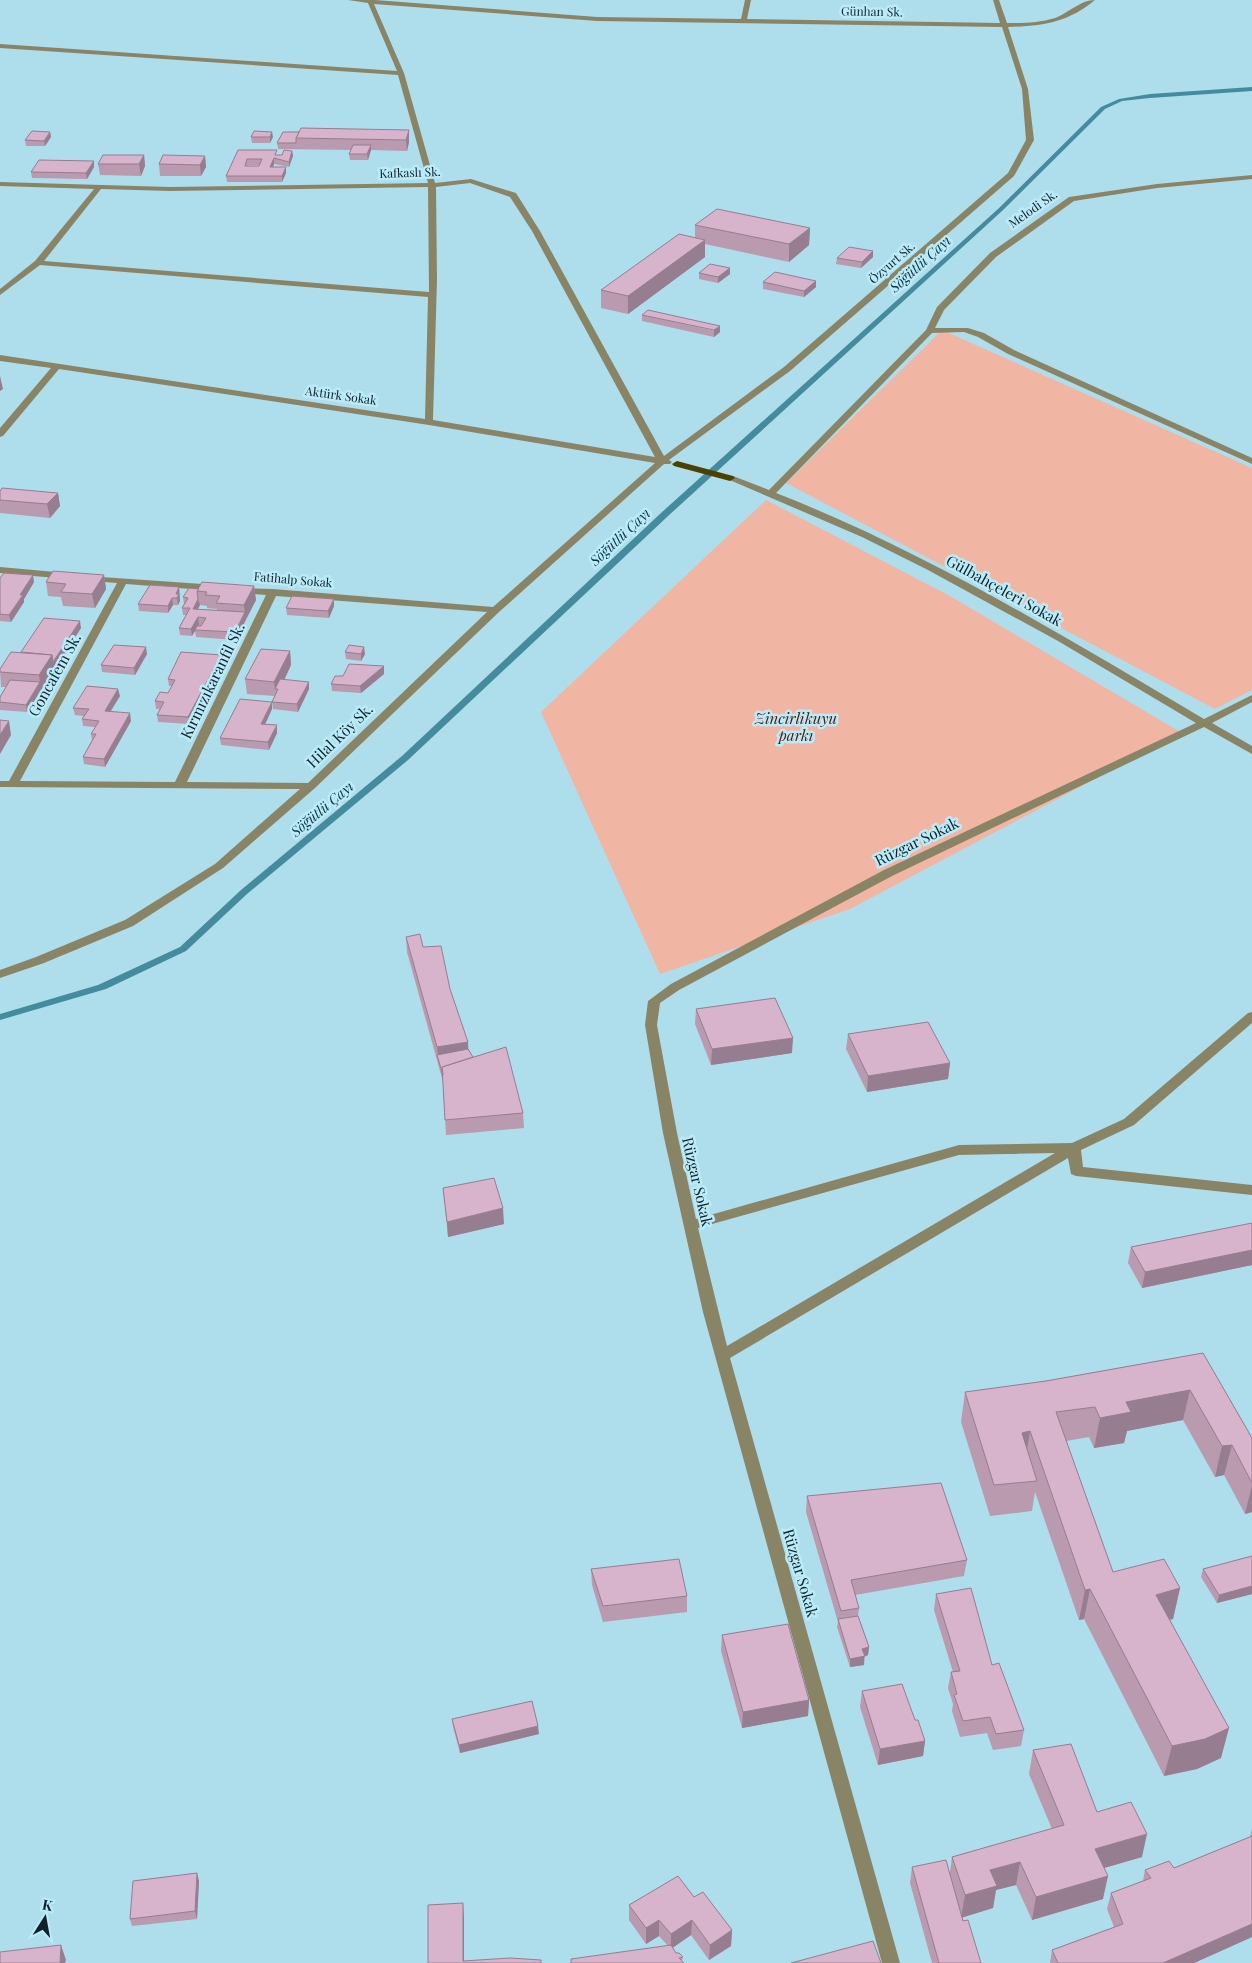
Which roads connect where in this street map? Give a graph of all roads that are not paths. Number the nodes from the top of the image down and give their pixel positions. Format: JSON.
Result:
{"nodes":[{"id":1,"x":351,"y":0,"type":"edge"},
{"id":2,"x":748,"y":0,"type":"edge"},
{"id":3,"x":996,"y":0,"type":"edge"},
{"id":4,"x":1092,"y":0,"type":"edge"},
{"id":5,"x":370,"y":2,"type":"junction"},
{"id":6,"x":744,"y":21,"type":"junction"},
{"id":7,"x":1004,"y":26,"type":"junction"},
{"id":8,"x":0,"y":46,"type":"edge"},
{"id":9,"x":402,"y":73,"type":"junction"},
{"id":10,"x":1252,"y":176,"type":"edge"},
{"id":11,"x":0,"y":184,"type":"edge"},
{"id":12,"x":432,"y":185,"type":"junction"},
{"id":13,"x":99,"y":187,"type":"junction"},
{"id":14,"x":38,"y":263,"type":"junction"},
{"id":15,"x":0,"y":294,"type":"edge"},
{"id":16,"x":432,"y":295,"type":"junction"},
{"id":17,"x":930,"y":331,"type":"junction"},
{"id":18,"x":0,"y":358,"type":"edge"},
{"id":19,"x":57,"y":366,"type":"junction"},
{"id":20,"x":429,"y":422,"type":"junction"},
{"id":21,"x":0,"y":434,"type":"edge"},
{"id":22,"x":662,"y":461,"type":"junction"},
{"id":23,"x":1252,"y":461,"type":"edge"},
{"id":24,"x":677,"y":464,"type":"joint"},
{"id":25,"x":730,"y":478,"type":"joint"},
{"id":26,"x":771,"y":493,"type":"junction"},
{"id":27,"x":0,"y":570,"type":"edge"},
{"id":28,"x":123,"y":581,"type":"junction"},
{"id":29,"x":273,"y":592,"type":"junction"},
{"id":30,"x":495,"y":610,"type":"junction"},
{"id":31,"x":1252,"y":698,"type":"edge"},
{"id":32,"x":1204,"y":723,"type":"junction"},
{"id":33,"x":1252,"y":751,"type":"edge"},
{"id":34,"x":0,"y":784,"type":"edge"},
{"id":35,"x":13,"y":784,"type":"junction"},
{"id":36,"x":180,"y":784,"type":"junction"},
{"id":37,"x":311,"y":786,"type":"junction"},
{"id":38,"x":0,"y":974,"type":"edge"},
{"id":39,"x":1250,"y":1023,"type":"edge"},
{"id":40,"x":1074,"y":1148,"type":"junction"},
{"id":41,"x":1252,"y":1190,"type":"edge"},
{"id":42,"x":690,"y":1225,"type":"junction"},
{"id":43,"x":722,"y":1356,"type":"junction"},
{"id":44,"x":891,"y":1963,"type":"edge"}],
"edges":[{"from":1,"to":5,"type":"street","name":"Günhan Sk."},
{"from":2,"to":6,"type":"street"},
{"from":3,"to":7,"type":"street"},
{"from":4,"to":7,"type":"street","name":"Günhan Sk."},
{"from":5,"to":6,"type":"street","name":"Günhan Sk."},
{"from":5,"to":9,"type":"street"},
{"from":6,"to":7,"type":"street","name":"Günhan Sk."},
{"from":7,"to":22,"type":"street","name":"Özyurt Sk."},
{"from":8,"to":9,"type":"street"},
{"from":9,"to":12,"type":"street"},
{"from":10,"to":17,"type":"street","name":"Melodi Sk."},
{"from":11,"to":13,"type":"street","name":"Kafkaslı Sk."},
{"from":12,"to":13,"type":"street","name":"Kafkaslı Sk."},
{"from":12,"to":16,"type":"street"},
{"from":12,"to":22,"type":"street","name":"Kafkaslı Sk."},
{"from":13,"to":14,"type":"street"},
{"from":14,"to":15,"type":"street"},
{"from":14,"to":16,"type":"street"},
{"from":16,"to":20,"type":"street"},
{"from":17,"to":23,"type":"street"},
{"from":17,"to":26,"type":"street","name":"Melodi Sk."},
{"from":18,"to":19,"type":"street","name":"Aktürk Sokak"},
{"from":19,"to":20,"type":"street","name":"Aktürk Sokak"},
{"from":19,"to":21,"type":"street"},
{"from":20,"to":22,"type":"street","name":"Aktürk Sokak"},
{"from":22,"to":24,"type":"street","name":"Aktürk Sokak"},
{"from":22,"to":30,"type":"street","name":"Hilal Köy Sk."},
{"from":24,"to":25,"type":"main road"},
{"from":25,"to":26,"type":"street","name":"Gülbahçeleri Sokak"},
{"from":26,"to":32,"type":"street","name":"Gülbahçeleri Sokak"},
{"from":27,"to":28,"type":"street","name":"Fatihalp Sokak"},
{"from":28,"to":29,"type":"street","name":"Fatihalp Sokak"},
{"from":28,"to":35,"type":"street","name":"Goncafem Sk."},
{"from":29,"to":30,"type":"street","name":"Fatihalp Sokak"},
{"from":29,"to":36,"type":"street","name":"Kırmızıkaranfil Sk."},
{"from":30,"to":37,"type":"street","name":"Hilal Köy Sk."},
{"from":31,"to":32,"type":"street"},
{"from":32,"to":33,"type":"street","name":"Gülbahçeleri Sokak"},
{"from":32,"to":42,"type":"street","name":"Rüzgar Sokak"},
{"from":34,"to":35,"type":"street"},
{"from":35,"to":36,"type":"street"},
{"from":36,"to":37,"type":"street"},
{"from":37,"to":38,"type":"street","name":"Hilal Köy Sk."},
{"from":39,"to":40,"type":"street"},
{"from":40,"to":41,"type":"street"},
{"from":40,"to":42,"type":"street"},
{"from":40,"to":43,"type":"street"},
{"from":42,"to":43,"type":"street","name":"Rüzgar Sokak"},
{"from":43,"to":44,"type":"street","name":"Rüzgar Sokak"}]}
